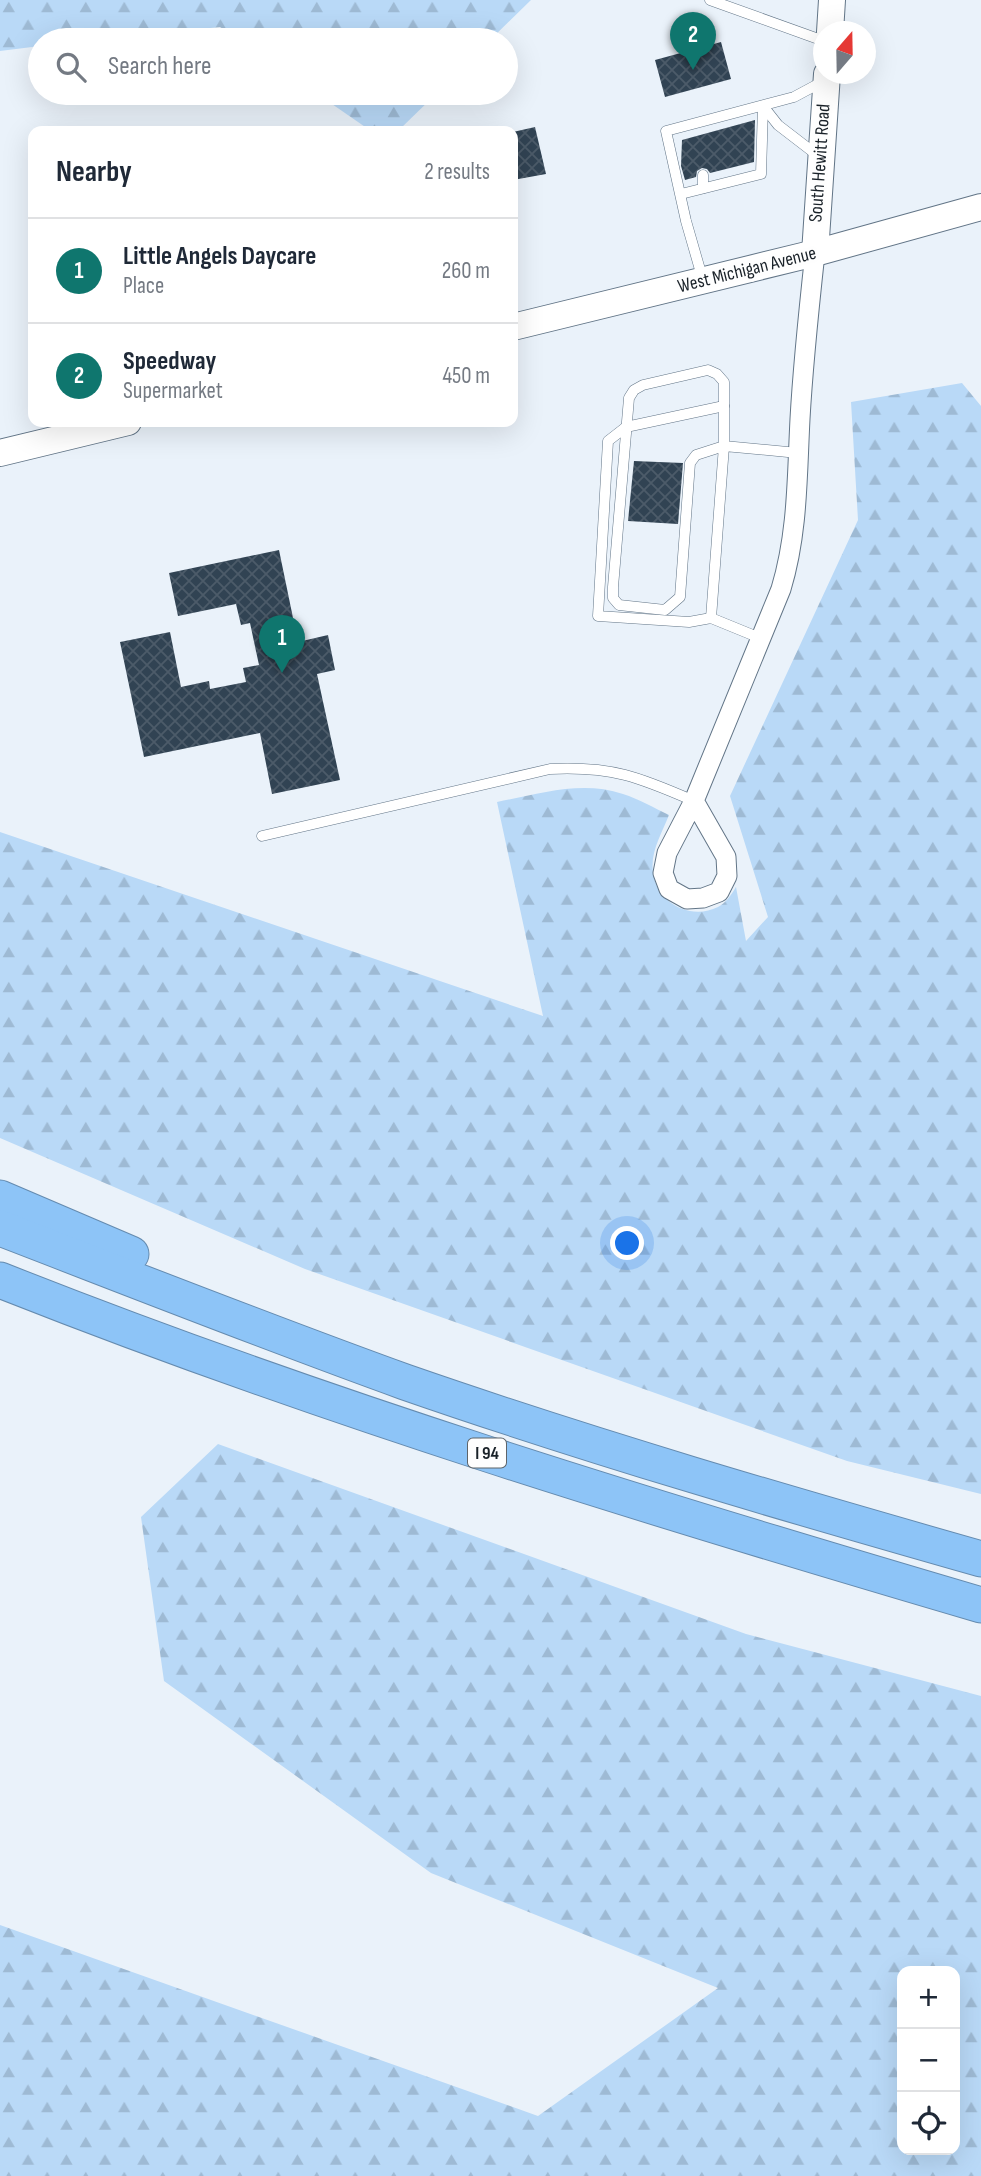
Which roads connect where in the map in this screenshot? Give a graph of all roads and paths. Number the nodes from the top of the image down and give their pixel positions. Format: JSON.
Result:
{"nodes":[{"id":1,"x":710,"y":0,"type":"edge"},
{"id":2,"x":832,"y":0,"type":"edge"},
{"id":3,"x":831,"y":21,"type":"edge"},
{"id":4,"x":813,"y":37,"type":"edge"},
{"id":5,"x":815,"y":84,"type":"edge"},
{"id":6,"x":826,"y":84,"type":"edge"},
{"id":7,"x":764,"y":106,"type":"junction"},
{"id":8,"x":740,"y":112,"type":"junction"},
{"id":9,"x":705,"y":121,"type":"junction"},
{"id":10,"x":739,"y":125,"type":"dead end"},
{"id":11,"x":704,"y":134,"type":"dead end"},
{"id":12,"x":820,"y":157,"type":"junction"},
{"id":13,"x":738,"y":166,"type":"dead end"},
{"id":14,"x":703,"y":175,"type":"dead end"},
{"id":15,"x":737,"y":179,"type":"junction"},
{"id":16,"x":703,"y":188,"type":"junction"},
{"id":17,"x":681,"y":194,"type":"junction"},
{"id":18,"x":981,"y":207,"type":"edge"},
{"id":19,"x":815,"y":253,"type":"junction"},
{"id":20,"x":703,"y":281,"type":"junction"},
{"id":21,"x":518,"y":326,"type":"edge"},
{"id":22,"x":724,"y":406,"type":"junction"},
{"id":23,"x":107,"y":427,"type":"edge"},
{"id":24,"x":626,"y":427,"type":"junction"},
{"id":25,"x":724,"y":446,"type":"junction"},
{"id":26,"x":0,"y":453,"type":"edge"},
{"id":27,"x":798,"y":453,"type":"junction"},
{"id":28,"x":711,"y":618,"type":"junction"},
{"id":29,"x":761,"y":638,"type":"junction"},
{"id":30,"x":694,"y":801,"type":"junction"},
{"id":31,"x":262,"y":836,"type":"dead end"},
{"id":32,"x":0,"y":1198,"type":"edge"},
{"id":33,"x":0,"y":1228,"type":"edge"},
{"id":34,"x":0,"y":1280,"type":"edge"},
{"id":35,"x":407,"y":1382,"type":"junction"},
{"id":36,"x":981,"y":1559,"type":"edge"},
{"id":37,"x":981,"y":1605,"type":"edge"}],
"edges":[{"from":1,"to":4,"type":"lane"},
{"from":2,"to":3,"type":"main road"},
{"from":5,"to":7,"type":"lane"},
{"from":6,"to":12,"type":"main road","name":"South Hewitt Road"},
{"from":7,"to":8,"type":"lane"},
{"from":7,"to":12,"type":"lane"},
{"from":7,"to":15,"type":"lane"},
{"from":8,"to":9,"type":"lane"},
{"from":8,"to":10,"type":"lane"},
{"from":9,"to":11,"type":"lane"},
{"from":9,"to":17,"type":"lane"},
{"from":12,"to":19,"type":"main road","name":"South Hewitt Road"},
{"from":13,"to":15,"type":"lane"},
{"from":14,"to":16,"type":"lane"},
{"from":15,"to":16,"type":"lane"},
{"from":16,"to":17,"type":"lane"},
{"from":17,"to":20,"type":"lane"},
{"from":18,"to":19,"type":"main road","name":"West Michigan Avenue"},
{"from":19,"to":20,"type":"main road","name":"West Michigan Avenue"},
{"from":19,"to":27,"type":"street"},
{"from":20,"to":21,"type":"main road","name":"West Michigan Avenue"},
{"from":22,"to":24,"type":"lane"},
{"from":22,"to":24,"type":"lane"},
{"from":22,"to":25,"type":"lane"},
{"from":23,"to":26,"type":"main road"},
{"from":24,"to":25,"type":"lane"},
{"from":24,"to":28,"type":"lane"},
{"from":25,"to":27,"type":"lane"},
{"from":25,"to":28,"type":"lane"},
{"from":27,"to":29,"type":"street"},
{"from":28,"to":29,"type":"lane"},
{"from":29,"to":30,"type":"street"},
{"from":30,"to":30,"type":"street"},
{"from":30,"to":31,"type":"lane"},
{"from":32,"to":35,"type":"highway"},
{"from":33,"to":35,"type":"highway","number":"I 94"},
{"from":34,"to":37,"type":"highway","number":"I 94"},
{"from":35,"to":36,"type":"highway","number":"I 94"}]}
